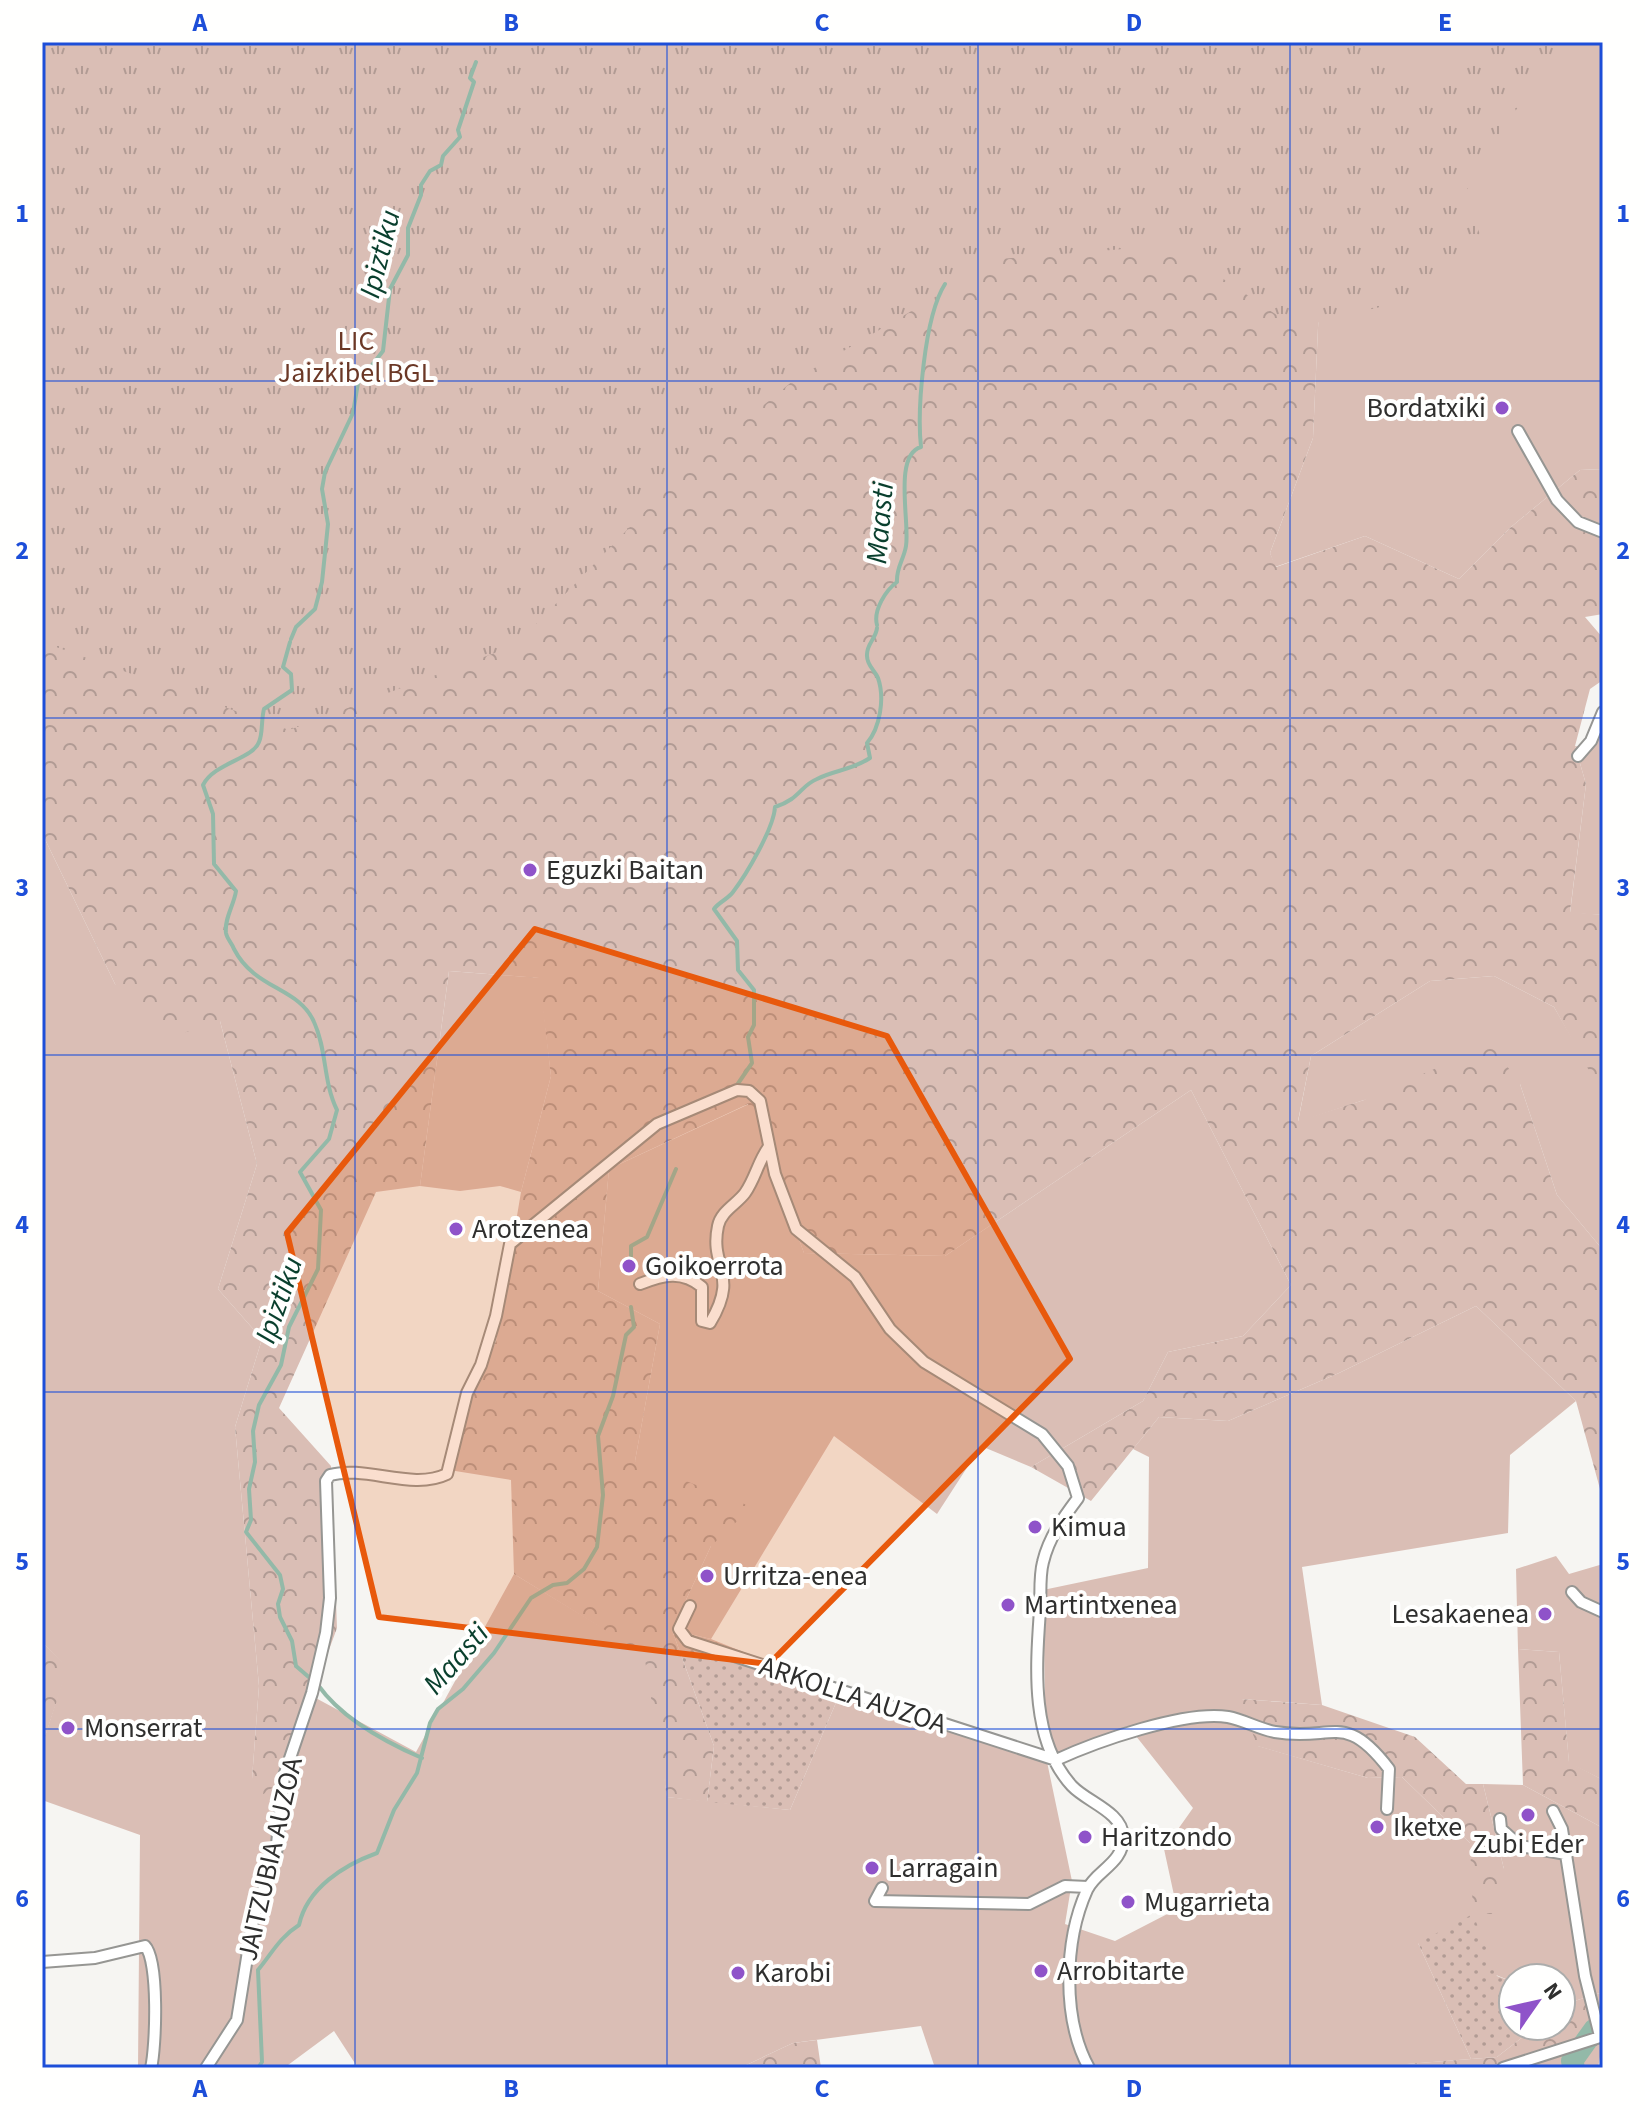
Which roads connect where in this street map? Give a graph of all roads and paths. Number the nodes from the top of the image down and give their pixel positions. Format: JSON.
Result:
{"nodes":[{"id":1,"x":1518,"y":431,"type":"dead end"},
{"id":2,"x":1603,"y":532,"type":"edge"},
{"id":3,"x":1603,"y":712,"type":"edge"},
{"id":4,"x":1578,"y":756,"type":"dead end"},
{"id":5,"x":768,"y":1148,"type":"junction"},
{"id":6,"x":640,"y":1284,"type":"dead end"},
{"id":7,"x":1572,"y":1592,"type":"dead end"},
{"id":8,"x":690,"y":1606,"type":"dead end"},
{"id":9,"x":1603,"y":1612,"type":"edge"},
{"id":10,"x":1056,"y":1760,"type":"junction"},
{"id":11,"x":1387,"y":1809,"type":"dead end"},
{"id":12,"x":1553,"y":1811,"type":"dead end"},
{"id":13,"x":1500,"y":1819,"type":"dead end"},
{"id":14,"x":1566,"y":1854,"type":"junction"},
{"id":15,"x":1088,"y":1887,"type":"junction"},
{"id":16,"x":882,"y":1888,"type":"dead end"},
{"id":17,"x":42,"y":1962,"type":"edge"},
{"id":18,"x":1600,"y":2031,"type":"edge"},
{"id":19,"x":151,"y":2068,"type":"edge"},
{"id":20,"x":206,"y":2068,"type":"edge"},
{"id":21,"x":1089,"y":2068,"type":"edge"},
{"id":22,"x":1503,"y":2068,"type":"edge"}],
"edges":[{"from":1,"to":2,"type":"street"},
{"from":3,"to":4,"type":"street"},
{"from":5,"to":6,"type":"street"},
{"from":5,"to":10,"type":"street"},
{"from":5,"to":20,"type":"street","name":"JAITZUBIA AUZOA"},
{"from":7,"to":9,"type":"street"},
{"from":8,"to":10,"type":"street","name":"ARKOLLA AUZOA"},
{"from":10,"to":11,"type":"street"},
{"from":10,"to":15,"type":"street"},
{"from":12,"to":14,"type":"street"},
{"from":13,"to":14,"type":"street"},
{"from":14,"to":18,"type":"street"},
{"from":15,"to":16,"type":"street"},
{"from":15,"to":21,"type":"street"},
{"from":17,"to":19,"type":"street"},
{"from":18,"to":22,"type":"street"}]}
